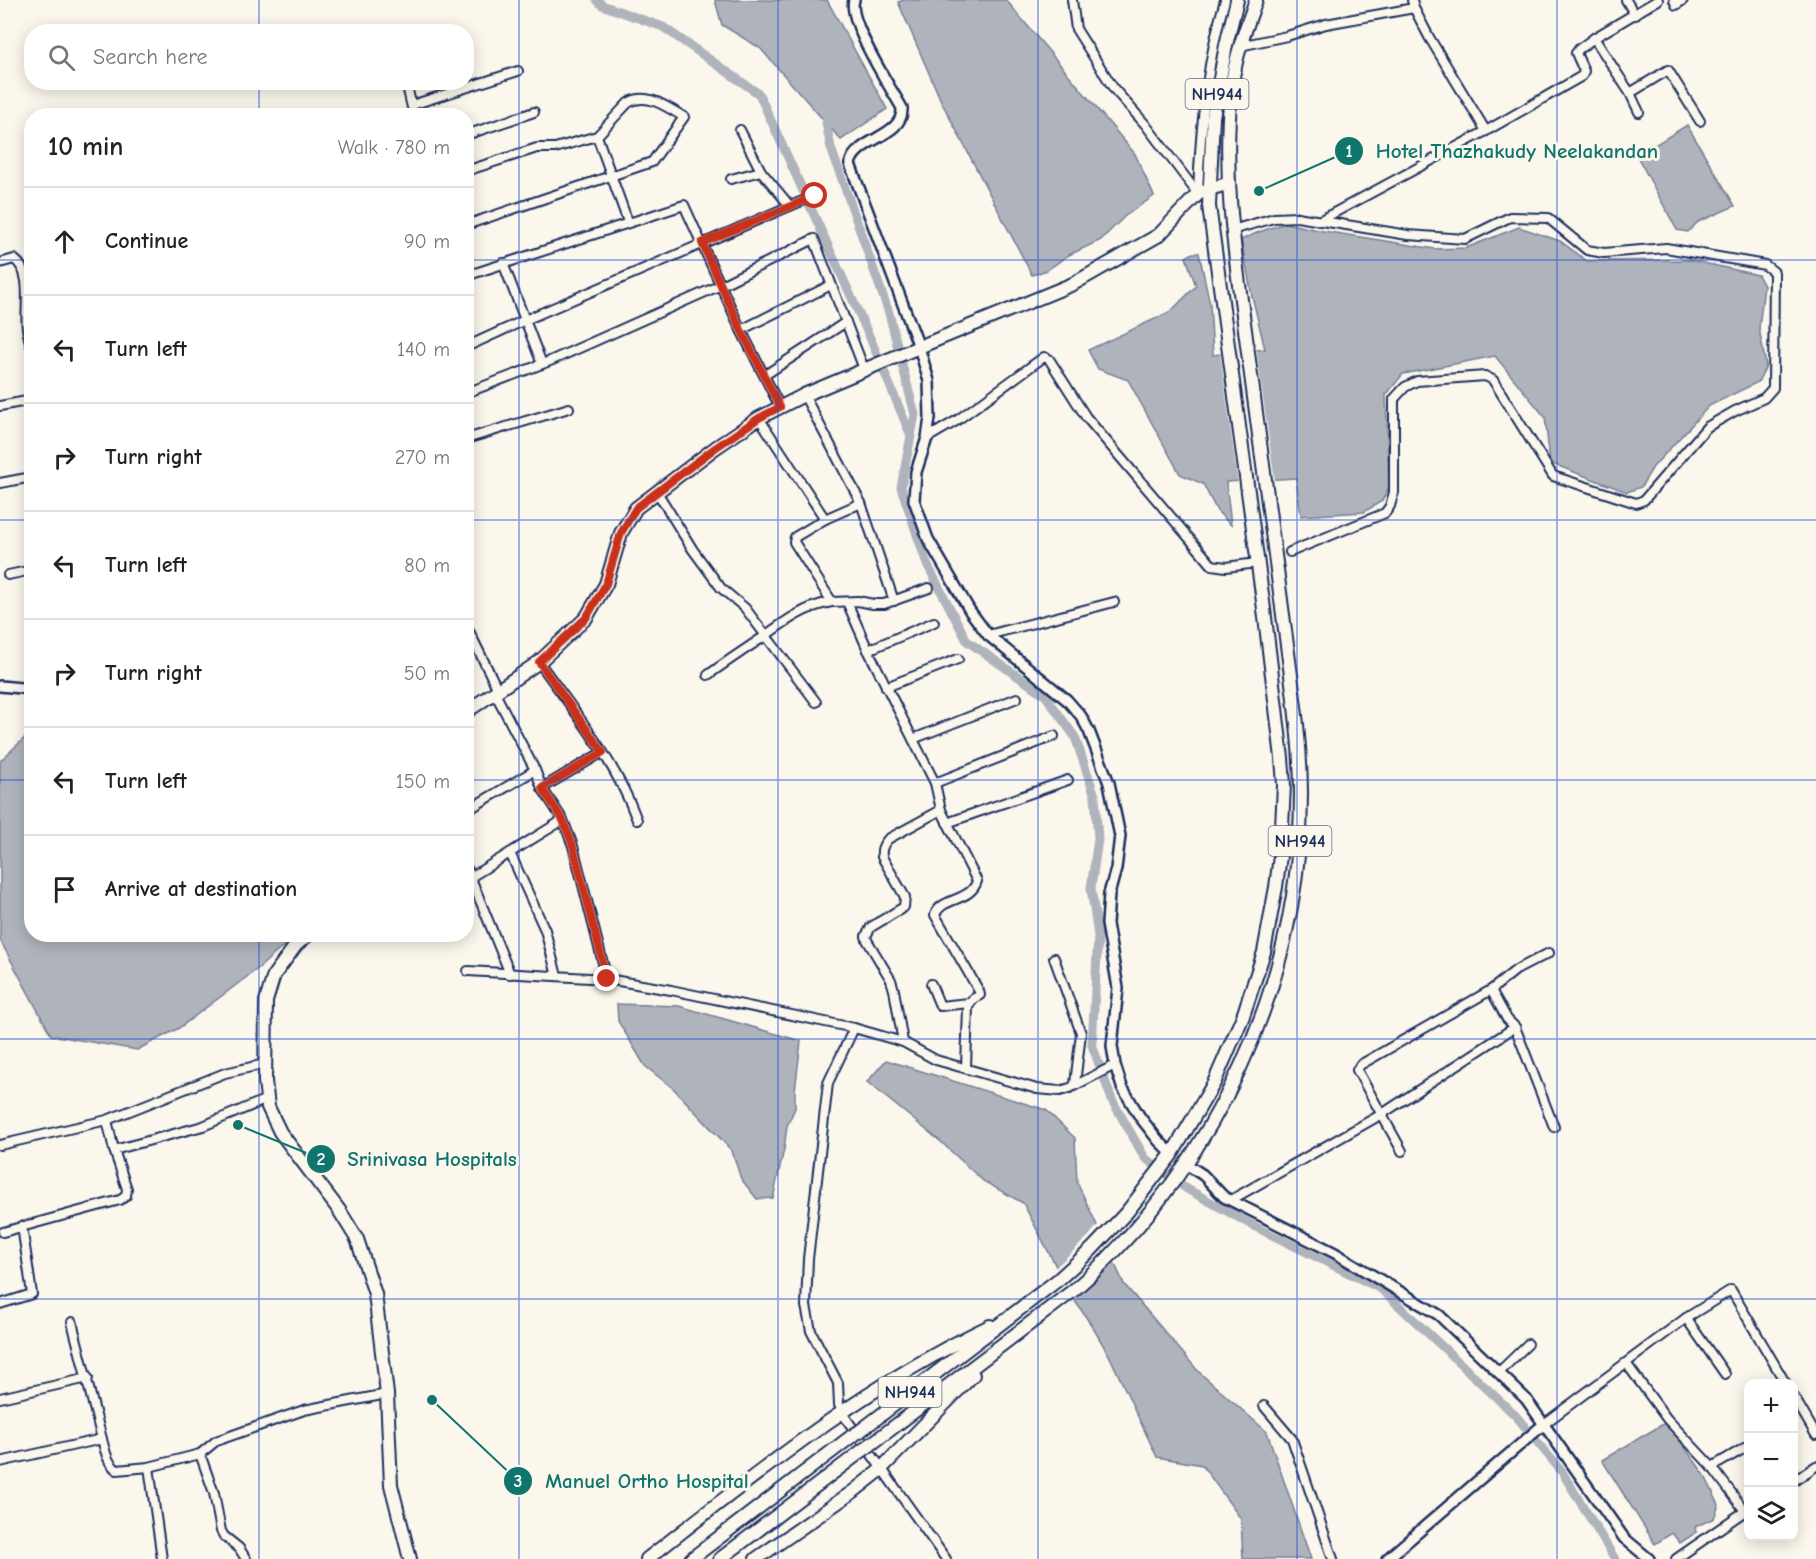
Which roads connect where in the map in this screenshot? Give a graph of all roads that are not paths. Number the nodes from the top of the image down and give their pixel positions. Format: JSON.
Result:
{"nodes":[{"id":1,"x":854,"y":0,"type":"edge"},
{"id":2,"x":1072,"y":0,"type":"edge"},
{"id":3,"x":1225,"y":0,"type":"edge"},
{"id":4,"x":1237,"y":0,"type":"edge"},
{"id":5,"x":1256,"y":0,"type":"edge"},
{"id":6,"x":1626,"y":0,"type":"edge"},
{"id":7,"x":1658,"y":0,"type":"edge"},
{"id":8,"x":1674,"y":0,"type":"edge"},
{"id":9,"x":1683,"y":0,"type":"edge"},
{"id":10,"x":1413,"y":4,"type":"edge"},
{"id":11,"x":1635,"y":15,"type":"junction"},
{"id":12,"x":1594,"y":38,"type":"junction"},
{"id":13,"x":1240,"y":46,"type":"junction"},
{"id":14,"x":518,"y":71,"type":"dead end"},
{"id":15,"x":474,"y":85,"type":"edge"},
{"id":16,"x":408,"y":90,"type":"edge"},
{"id":17,"x":459,"y":90,"type":"edge"},
{"id":18,"x":1630,"y":93,"type":"junction"},
{"id":19,"x":412,"y":105,"type":"junction"},
{"id":20,"x":413,"y":108,"type":"edge"},
{"id":21,"x":534,"y":112,"type":"dead end"},
{"id":22,"x":1640,"y":112,"type":"dead end"},
{"id":23,"x":1700,"y":121,"type":"dead end"},
{"id":24,"x":740,"y":130,"type":"dead end"},
{"id":25,"x":1486,"y":131,"type":"junction"},
{"id":26,"x":474,"y":132,"type":"edge"},
{"id":27,"x":597,"y":136,"type":"junction"},
{"id":28,"x":474,"y":168,"type":"edge"},
{"id":29,"x":761,"y":171,"type":"junction"},
{"id":30,"x":613,"y":176,"type":"junction"},
{"id":31,"x":731,"y":179,"type":"dead end"},
{"id":32,"x":1227,"y":184,"type":"junction"},
{"id":33,"x":1204,"y":192,"type":"junction"},
{"id":34,"x":815,"y":196,"type":"dead end"},
{"id":35,"x":790,"y":206,"type":"junction"},
{"id":36,"x":1319,"y":221,"type":"junction"},
{"id":37,"x":474,"y":222,"type":"edge"},
{"id":38,"x":628,"y":222,"type":"junction"},
{"id":39,"x":1232,"y":230,"type":"junction"},
{"id":40,"x":702,"y":243,"type":"junction"},
{"id":41,"x":0,"y":263,"type":"edge"},
{"id":42,"x":503,"y":263,"type":"junction"},
{"id":43,"x":474,"y":273,"type":"edge"},
{"id":44,"x":24,"y":274,"type":"edge"},
{"id":45,"x":721,"y":285,"type":"junction"},
{"id":46,"x":831,"y":285,"type":"junction"},
{"id":47,"x":525,"y":320,"type":"junction"},
{"id":48,"x":846,"y":322,"type":"junction"},
{"id":49,"x":741,"y":330,"type":"junction"},
{"id":50,"x":474,"y":343,"type":"edge"},
{"id":51,"x":914,"y":349,"type":"junction"},
{"id":52,"x":542,"y":364,"type":"junction"},
{"id":53,"x":868,"y":368,"type":"junction"},
{"id":54,"x":765,"y":375,"type":"junction"},
{"id":55,"x":474,"y":390,"type":"edge"},
{"id":56,"x":804,"y":395,"type":"junction"},
{"id":57,"x":24,"y":402,"type":"edge"},
{"id":58,"x":0,"y":406,"type":"edge"},
{"id":59,"x":780,"y":407,"type":"junction"},
{"id":60,"x":568,"y":408,"type":"dead end"},
{"id":61,"x":759,"y":418,"type":"junction"},
{"id":62,"x":474,"y":437,"type":"edge"},
{"id":63,"x":927,"y":438,"type":"junction"},
{"id":64,"x":24,"y":478,"type":"edge"},
{"id":65,"x":0,"y":483,"type":"edge"},
{"id":66,"x":657,"y":492,"type":"junction"},
{"id":67,"x":861,"y":503,"type":"junction"},
{"id":68,"x":825,"y":519,"type":"junction"},
{"id":69,"x":1290,"y":552,"type":"dead end"},
{"id":70,"x":1257,"y":563,"type":"junction"},
{"id":71,"x":24,"y":572,"type":"edge"},
{"id":72,"x":8,"y":575,"type":"dead end"},
{"id":73,"x":929,"y":588,"type":"dead end"},
{"id":74,"x":894,"y":601,"type":"junction"},
{"id":75,"x":832,"y":602,"type":"junction"},
{"id":76,"x":847,"y":602,"type":"junction"},
{"id":77,"x":1114,"y":602,"type":"dead end"},
{"id":78,"x":934,"y":622,"type":"dead end"},
{"id":79,"x":766,"y":635,"type":"junction"},
{"id":80,"x":988,"y":635,"type":"junction"},
{"id":81,"x":474,"y":643,"type":"edge"},
{"id":82,"x":868,"y":650,"type":"junction"},
{"id":83,"x":958,"y":659,"type":"dead end"},
{"id":84,"x":539,"y":662,"type":"junction"},
{"id":85,"x":708,"y":675,"type":"dead end"},
{"id":86,"x":0,"y":686,"type":"edge"},
{"id":87,"x":886,"y":687,"type":"junction"},
{"id":88,"x":24,"y":688,"type":"edge"},
{"id":89,"x":496,"y":691,"type":"junction"},
{"id":90,"x":1017,"y":698,"type":"dead end"},
{"id":91,"x":816,"y":702,"type":"dead end"},
{"id":92,"x":474,"y":706,"type":"edge"},
{"id":93,"x":1054,"y":736,"type":"dead end"},
{"id":94,"x":913,"y":739,"type":"junction"},
{"id":95,"x":603,"y":752,"type":"junction"},
{"id":96,"x":535,"y":770,"type":"junction"},
{"id":97,"x":1068,"y":780,"type":"dead end"},
{"id":98,"x":935,"y":783,"type":"junction"},
{"id":99,"x":542,"y":788,"type":"junction"},
{"id":100,"x":474,"y":806,"type":"edge"},
{"id":101,"x":941,"y":810,"type":"junction"},
{"id":102,"x":563,"y":820,"type":"junction"},
{"id":103,"x":637,"y":820,"type":"dead end"},
{"id":104,"x":947,"y":823,"type":"junction"},
{"id":105,"x":510,"y":853,"type":"junction"},
{"id":106,"x":474,"y":875,"type":"edge"},
{"id":107,"x":474,"y":890,"type":"edge"},
{"id":108,"x":300,"y":942,"type":"edge"},
{"id":109,"x":1550,"y":953,"type":"dead end"},
{"id":110,"x":1054,"y":958,"type":"dead end"},
{"id":111,"x":468,"y":971,"type":"dead end"},
{"id":112,"x":510,"y":974,"type":"junction"},
{"id":113,"x":557,"y":976,"type":"junction"},
{"id":114,"x":607,"y":979,"type":"junction"},
{"id":115,"x":932,"y":984,"type":"dead end"},
{"id":116,"x":1491,"y":990,"type":"junction"},
{"id":117,"x":969,"y":1003,"type":"junction"},
{"id":118,"x":1515,"y":1027,"type":"junction"},
{"id":119,"x":854,"y":1028,"type":"junction"},
{"id":120,"x":903,"y":1042,"type":"junction"},
{"id":121,"x":265,"y":1064,"type":"junction"},
{"id":122,"x":1115,"y":1065,"type":"junction"},
{"id":123,"x":966,"y":1068,"type":"junction"},
{"id":124,"x":1075,"y":1084,"type":"junction"},
{"id":125,"x":267,"y":1099,"type":"junction"},
{"id":126,"x":1382,"y":1114,"type":"junction"},
{"id":127,"x":108,"y":1120,"type":"junction"},
{"id":128,"x":1554,"y":1127,"type":"dead end"},
{"id":129,"x":0,"y":1145,"type":"edge"},
{"id":130,"x":114,"y":1150,"type":"junction"},
{"id":131,"x":1402,"y":1151,"type":"dead end"},
{"id":132,"x":1169,"y":1157,"type":"junction"},
{"id":133,"x":1183,"y":1167,"type":"junction"},
{"id":134,"x":1231,"y":1200,"type":"junction"},
{"id":135,"x":22,"y":1226,"type":"junction"},
{"id":136,"x":3,"y":1232,"type":"dead end"},
{"id":137,"x":0,"y":1304,"type":"edge"},
{"id":138,"x":1013,"y":1315,"type":"junction"},
{"id":139,"x":1686,"y":1318,"type":"junction"},
{"id":140,"x":72,"y":1322,"type":"dead end"},
{"id":141,"x":1013,"y":1337,"type":"junction"},
{"id":142,"x":1528,"y":1344,"type":"dead end"},
{"id":143,"x":1626,"y":1363,"type":"junction"},
{"id":144,"x":1499,"y":1371,"type":"junction"},
{"id":145,"x":1725,"y":1374,"type":"dead end"},
{"id":146,"x":88,"y":1378,"type":"junction"},
{"id":147,"x":1784,"y":1379,"type":"edge"},
{"id":148,"x":387,"y":1395,"type":"junction"},
{"id":149,"x":0,"y":1398,"type":"edge"},
{"id":150,"x":1798,"y":1405,"type":"edge"},
{"id":151,"x":1264,"y":1406,"type":"dead end"},
{"id":152,"x":842,"y":1412,"type":"junction"},
{"id":153,"x":1803,"y":1414,"type":"junction"},
{"id":154,"x":1798,"y":1417,"type":"edge"},
{"id":155,"x":1541,"y":1427,"type":"junction"},
{"id":156,"x":1816,"y":1435,"type":"edge"},
{"id":157,"x":102,"y":1439,"type":"junction"},
{"id":158,"x":1744,"y":1449,"type":"edge"},
{"id":159,"x":200,"y":1454,"type":"junction"},
{"id":160,"x":0,"y":1462,"type":"edge"},
{"id":161,"x":1816,"y":1466,"type":"edge"},
{"id":162,"x":149,"y":1467,"type":"junction"},
{"id":163,"x":1712,"y":1467,"type":"junction"},
{"id":164,"x":882,"y":1468,"type":"junction"},
{"id":165,"x":1798,"y":1478,"type":"edge"},
{"id":166,"x":1744,"y":1506,"type":"edge"},
{"id":167,"x":1744,"y":1512,"type":"edge"},
{"id":168,"x":162,"y":1559,"type":"edge"},
{"id":169,"x":246,"y":1559,"type":"edge"},
{"id":170,"x":410,"y":1559,"type":"edge"},
{"id":171,"x":647,"y":1559,"type":"edge"},
{"id":172,"x":691,"y":1559,"type":"edge"},
{"id":173,"x":720,"y":1559,"type":"edge"},
{"id":174,"x":756,"y":1559,"type":"edge"},
{"id":175,"x":946,"y":1559,"type":"edge"},
{"id":176,"x":1333,"y":1559,"type":"edge"},
{"id":177,"x":1387,"y":1559,"type":"edge"},
{"id":178,"x":1649,"y":1559,"type":"edge"},
{"id":179,"x":1676,"y":1559,"type":"edge"}],
"edges":[{"from":1,"to":51,"type":"street"},
{"from":2,"to":33,"type":"street"},
{"from":3,"to":33,"type":"street"},
{"from":4,"to":33,"type":"main road","number":"NH944"},
{"from":5,"to":13,"type":"main road","number":"NH944"},
{"from":6,"to":11,"type":"street"},
{"from":7,"to":11,"type":"street"},
{"from":8,"to":9,"type":"street"},
{"from":10,"to":13,"type":"street"},
{"from":10,"to":25,"type":"street"},
{"from":11,"to":12,"type":"street"},
{"from":12,"to":18,"type":"street"},
{"from":12,"to":25,"type":"street"},
{"from":13,"to":32,"type":"main road","number":"NH944"},
{"from":14,"to":15,"type":"street"},
{"from":16,"to":19,"type":"street"},
{"from":17,"to":19,"type":"street"},
{"from":18,"to":22,"type":"street"},
{"from":18,"to":23,"type":"street"},
{"from":19,"to":20,"type":"street"},
{"from":21,"to":26,"type":"street"},
{"from":24,"to":29,"type":"street"},
{"from":25,"to":36,"type":"street"},
{"from":27,"to":28,"type":"street"},
{"from":27,"to":30,"type":"street"},
{"from":27,"to":30,"type":"street"},
{"from":29,"to":31,"type":"street"},
{"from":29,"to":35,"type":"street"},
{"from":30,"to":37,"type":"street"},
{"from":30,"to":38,"type":"street"},
{"from":32,"to":33,"type":"main road"},
{"from":32,"to":39,"type":"main road","name":"NH944","number":"NH944"},
{"from":33,"to":51,"type":"main road"},
{"from":33,"to":70,"type":"main road","name":"NH944","number":"NH944"},
{"from":34,"to":35,"type":"street"},
{"from":35,"to":40,"type":"street"},
{"from":36,"to":39,"type":"street"},
{"from":36,"to":69,"type":"street"},
{"from":38,"to":40,"type":"street"},
{"from":38,"to":42,"type":"street"},
{"from":39,"to":133,"type":"main road","name":"NH944","number":"NH944"},
{"from":40,"to":45,"type":"street"},
{"from":40,"to":47,"type":"street"},
{"from":41,"to":44,"type":"street"},
{"from":42,"to":43,"type":"street"},
{"from":42,"to":47,"type":"street"},
{"from":45,"to":46,"type":"street"},
{"from":45,"to":49,"type":"street"},
{"from":45,"to":52,"type":"street"},
{"from":46,"to":48,"type":"street"},
{"from":46,"to":49,"type":"street"},
{"from":47,"to":50,"type":"street"},
{"from":47,"to":52,"type":"street"},
{"from":48,"to":53,"type":"street"},
{"from":48,"to":54,"type":"street"},
{"from":49,"to":54,"type":"street"},
{"from":51,"to":53,"type":"main road"},
{"from":51,"to":63,"type":"street"},
{"from":52,"to":55,"type":"street"},
{"from":53,"to":56,"type":"main road"},
{"from":54,"to":59,"type":"street"},
{"from":56,"to":59,"type":"main road"},
{"from":56,"to":67,"type":"street"},
{"from":57,"to":58,"type":"street"},
{"from":59,"to":61,"type":"main road"},
{"from":60,"to":62,"type":"street"},
{"from":61,"to":66,"type":"main road"},
{"from":61,"to":68,"type":"street"},
{"from":63,"to":70,"type":"street"},
{"from":63,"to":80,"type":"street"},
{"from":64,"to":65,"type":"street"},
{"from":66,"to":79,"type":"street"},
{"from":66,"to":84,"type":"main road"},
{"from":67,"to":68,"type":"street"},
{"from":67,"to":74,"type":"street"},
{"from":68,"to":75,"type":"street"},
{"from":70,"to":132,"type":"main road","name":"NH944","number":"NH944"},
{"from":71,"to":72,"type":"street"},
{"from":73,"to":74,"type":"street"},
{"from":74,"to":76,"type":"street"},
{"from":75,"to":76,"type":"street"},
{"from":75,"to":79,"type":"street"},
{"from":76,"to":82,"type":"street"},
{"from":77,"to":80,"type":"street"},
{"from":78,"to":82,"type":"street"},
{"from":79,"to":85,"type":"street"},
{"from":79,"to":91,"type":"street"},
{"from":80,"to":122,"type":"street"},
{"from":81,"to":89,"type":"street"},
{"from":82,"to":87,"type":"street"},
{"from":83,"to":87,"type":"street"},
{"from":84,"to":89,"type":"main road"},
{"from":84,"to":95,"type":"street"},
{"from":86,"to":88,"type":"street"},
{"from":87,"to":94,"type":"street"},
{"from":89,"to":92,"type":"main road"},
{"from":89,"to":96,"type":"street"},
{"from":90,"to":94,"type":"street"},
{"from":93,"to":98,"type":"street"},
{"from":94,"to":98,"type":"street"},
{"from":95,"to":99,"type":"street"},
{"from":95,"to":103,"type":"street"},
{"from":96,"to":99,"type":"street"},
{"from":96,"to":100,"type":"street"},
{"from":97,"to":104,"type":"street"},
{"from":98,"to":101,"type":"street"},
{"from":99,"to":102,"type":"street"},
{"from":101,"to":104,"type":"street"},
{"from":101,"to":120,"type":"street"},
{"from":102,"to":105,"type":"street"},
{"from":102,"to":114,"type":"street"},
{"from":104,"to":117,"type":"street"},
{"from":105,"to":106,"type":"street"},
{"from":105,"to":113,"type":"street"},
{"from":107,"to":112,"type":"street"},
{"from":108,"to":121,"type":"main road"},
{"from":109,"to":116,"type":"street"},
{"from":110,"to":124,"type":"street"},
{"from":111,"to":112,"type":"street"},
{"from":112,"to":113,"type":"street"},
{"from":113,"to":114,"type":"street"},
{"from":114,"to":119,"type":"street"},
{"from":115,"to":117,"type":"street"},
{"from":116,"to":118,"type":"street"},
{"from":116,"to":126,"type":"street"},
{"from":117,"to":123,"type":"street"},
{"from":118,"to":126,"type":"street"},
{"from":118,"to":128,"type":"street"},
{"from":119,"to":120,"type":"street"},
{"from":119,"to":152,"type":"street"},
{"from":120,"to":123,"type":"street"},
{"from":121,"to":125,"type":"main road"},
{"from":121,"to":127,"type":"street"},
{"from":122,"to":124,"type":"street"},
{"from":122,"to":132,"type":"street"},
{"from":123,"to":124,"type":"street"},
{"from":125,"to":130,"type":"street"},
{"from":125,"to":148,"type":"main road"},
{"from":126,"to":131,"type":"street"},
{"from":126,"to":134,"type":"street"},
{"from":127,"to":129,"type":"street"},
{"from":127,"to":130,"type":"street"},
{"from":130,"to":135,"type":"street"},
{"from":132,"to":138,"type":"main road","name":"NH944","number":"NH944"},
{"from":133,"to":134,"type":"street"},
{"from":133,"to":141,"type":"main road","name":"NH944","number":"NH944"},
{"from":134,"to":144,"type":"street"},
{"from":135,"to":136,"type":"street"},
{"from":135,"to":137,"type":"street"},
{"from":138,"to":152,"type":"main road"},
{"from":138,"to":172,"type":"main road","name":"NH944","number":"NH944"},
{"from":139,"to":143,"type":"street"},
{"from":139,"to":145,"type":"street"},
{"from":139,"to":147,"type":"street"},
{"from":140,"to":146,"type":"street"},
{"from":141,"to":164,"type":"main road"},
{"from":141,"to":173,"type":"main road","name":"NH944","number":"NH944"},
{"from":142,"to":144,"type":"street"},
{"from":143,"to":155,"type":"street"},
{"from":143,"to":163,"type":"street"},
{"from":144,"to":155,"type":"street"},
{"from":146,"to":149,"type":"street"},
{"from":146,"to":157,"type":"street"},
{"from":148,"to":159,"type":"street"},
{"from":148,"to":170,"type":"main road"},
{"from":150,"to":153,"type":"street"},
{"from":151,"to":176,"type":"street"},
{"from":152,"to":164,"type":"street"},
{"from":152,"to":171,"type":"main road"},
{"from":153,"to":154,"type":"street"},
{"from":153,"to":156,"type":"street"},
{"from":155,"to":177,"type":"street"},
{"from":155,"to":178,"type":"street"},
{"from":157,"to":160,"type":"street"},
{"from":157,"to":162,"type":"street"},
{"from":158,"to":163,"type":"street"},
{"from":159,"to":162,"type":"street"},
{"from":159,"to":169,"type":"street"},
{"from":161,"to":165,"type":"street"},
{"from":162,"to":168,"type":"street"},
{"from":163,"to":166,"type":"street"},
{"from":164,"to":174,"type":"main road"},
{"from":164,"to":175,"type":"street"},
{"from":167,"to":179,"type":"street"}]}
